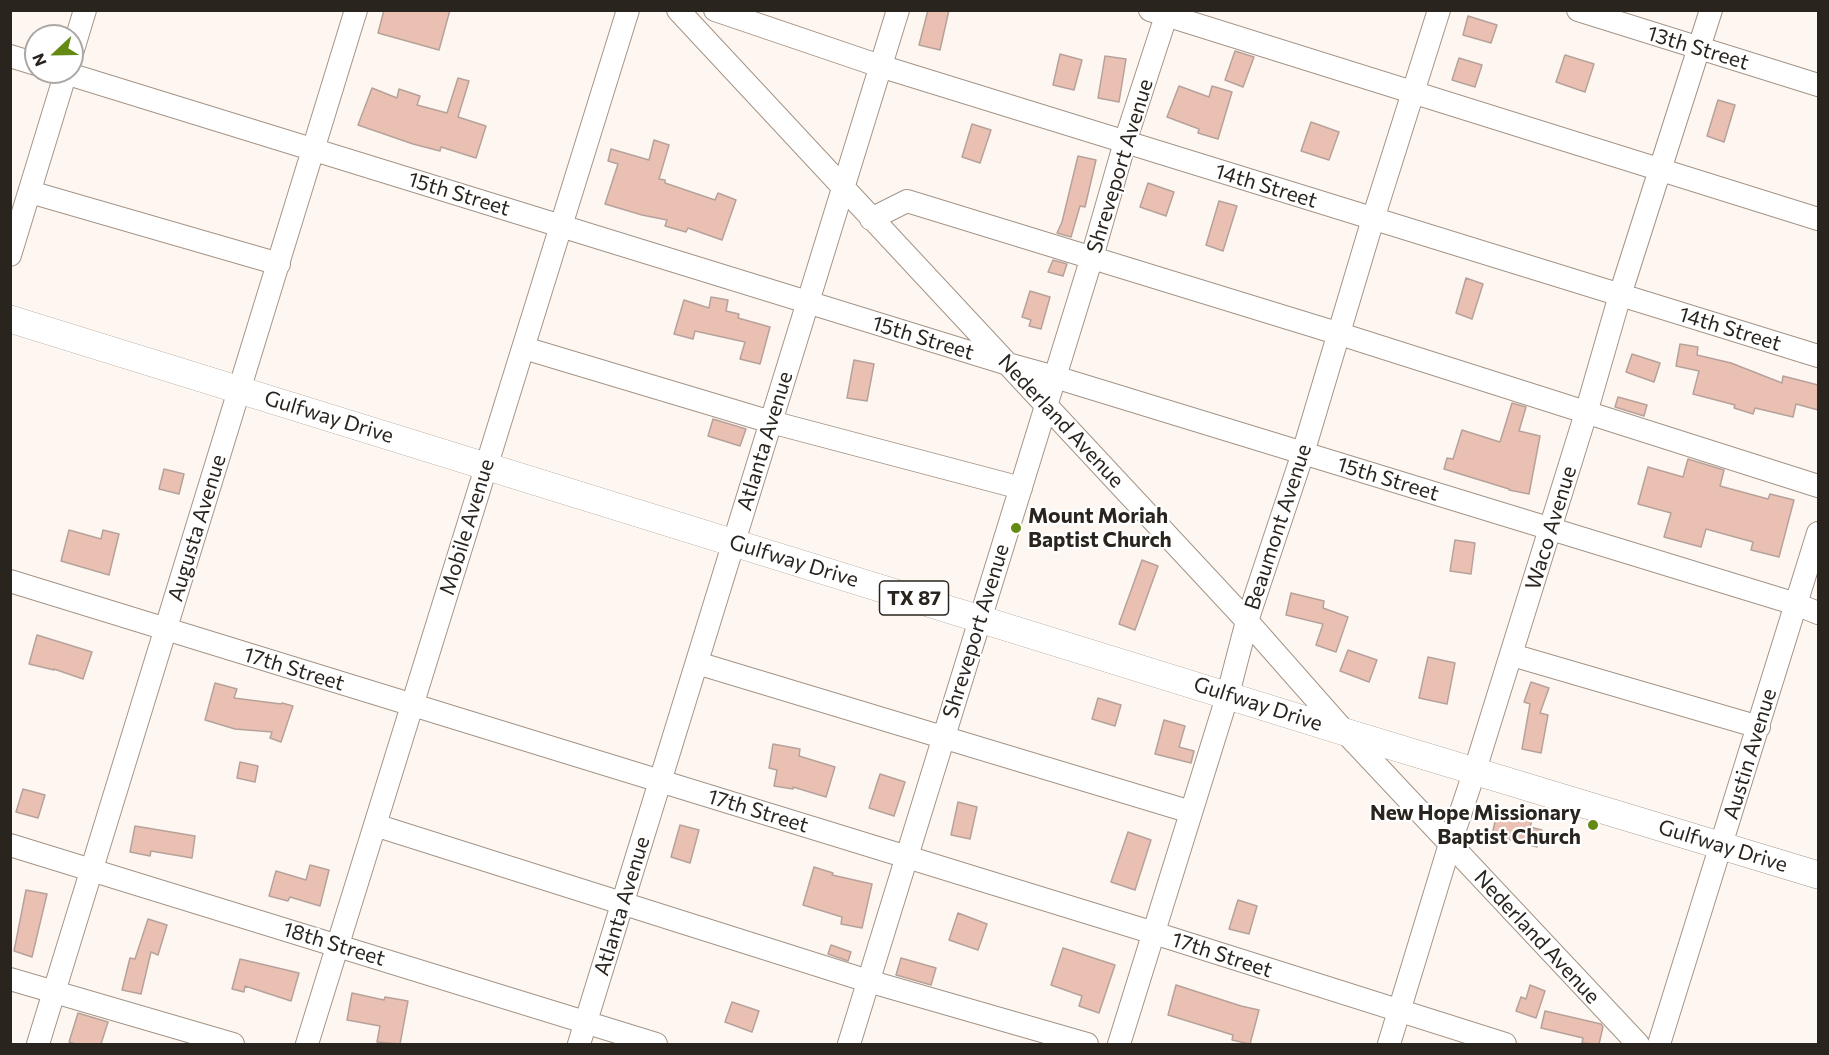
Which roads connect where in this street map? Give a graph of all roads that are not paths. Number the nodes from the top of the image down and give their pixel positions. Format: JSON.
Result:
{"nodes":[{"id":1,"x":356,"y":10,"type":"edge"},
{"id":2,"x":628,"y":10,"type":"edge"},
{"id":3,"x":678,"y":10,"type":"edge"},
{"id":4,"x":715,"y":10,"type":"edge"},
{"id":5,"x":898,"y":10,"type":"edge"},
{"id":6,"x":1439,"y":10,"type":"edge"},
{"id":7,"x":1578,"y":10,"type":"edge"},
{"id":8,"x":1710,"y":10,"type":"edge"},
{"id":9,"x":1161,"y":12,"type":"edge"},
{"id":10,"x":1699,"y":48,"type":"junction"},
{"id":11,"x":880,"y":66,"type":"junction"},
{"id":12,"x":84,"y":74,"type":"edge"},
{"id":13,"x":61,"y":84,"type":"edge"},
{"id":14,"x":1818,"y":86,"type":"edge"},
{"id":15,"x":1414,"y":93,"type":"junction"},
{"id":16,"x":1125,"y":142,"type":"junction"},
{"id":17,"x":314,"y":149,"type":"junction"},
{"id":18,"x":1661,"y":169,"type":"junction"},
{"id":19,"x":844,"y":188,"type":"junction"},
{"id":20,"x":22,"y":198,"type":"edge"},
{"id":21,"x":871,"y":219,"type":"junction"},
{"id":22,"x":1373,"y":219,"type":"junction"},
{"id":23,"x":1818,"y":219,"type":"edge"},
{"id":24,"x":562,"y":226,"type":"junction"},
{"id":25,"x":10,"y":255,"type":"edge"},
{"id":26,"x":1092,"y":257,"type":"junction"},
{"id":27,"x":279,"y":264,"type":"junction"},
{"id":28,"x":1620,"y":295,"type":"junction"},
{"id":29,"x":807,"y":302,"type":"junction"},
{"id":30,"x":10,"y":319,"type":"edge"},
{"id":31,"x":1340,"y":334,"type":"junction"},
{"id":32,"x":524,"y":348,"type":"junction"},
{"id":33,"x":1818,"y":356,"type":"edge"},
{"id":34,"x":1008,"y":364,"type":"junction"},
{"id":35,"x":1055,"y":377,"type":"junction"},
{"id":36,"x":240,"y":390,"type":"junction"},
{"id":37,"x":1045,"y":405,"type":"junction"},
{"id":38,"x":1586,"y":413,"type":"junction"},
{"id":39,"x":771,"y":422,"type":"junction"},
{"id":40,"x":1303,"y":453,"type":"junction"},
{"id":41,"x":486,"y":466,"type":"junction"},
{"id":42,"x":1818,"y":486,"type":"edge"},
{"id":43,"x":1021,"y":488,"type":"junction"},
{"id":44,"x":1550,"y":529,"type":"junction"},
{"id":45,"x":1818,"y":533,"type":"edge"},
{"id":46,"x":734,"y":542,"type":"junction"},
{"id":47,"x":10,"y":581,"type":"edge"},
{"id":48,"x":1796,"y":604,"type":"junction"},
{"id":49,"x":1818,"y":613,"type":"edge"},
{"id":50,"x":980,"y":618,"type":"junction"},
{"id":51,"x":1247,"y":621,"type":"junction"},
{"id":52,"x":165,"y":629,"type":"junction"},
{"id":53,"x":1512,"y":655,"type":"junction"},
{"id":54,"x":697,"y":663,"type":"junction"},
{"id":55,"x":1228,"y":694,"type":"junction"},
{"id":56,"x":412,"y":705,"type":"junction"},
{"id":57,"x":1759,"y":727,"type":"junction"},
{"id":58,"x":1345,"y":732,"type":"junction"},
{"id":59,"x":942,"y":738,"type":"junction"},
{"id":60,"x":1475,"y":770,"type":"junction"},
{"id":61,"x":660,"y":781,"type":"junction"},
{"id":62,"x":1191,"y":812,"type":"junction"},
{"id":63,"x":375,"y":825,"type":"junction"},
{"id":64,"x":1450,"y":843,"type":"junction"},
{"id":65,"x":10,"y":845,"type":"edge"},
{"id":66,"x":1722,"y":845,"type":"junction"},
{"id":67,"x":906,"y":857,"type":"junction"},
{"id":68,"x":90,"y":870,"type":"junction"},
{"id":69,"x":1818,"y":875,"type":"edge"},
{"id":70,"x":622,"y":904,"type":"junction"},
{"id":71,"x":1154,"y":933,"type":"junction"},
{"id":72,"x":338,"y":945,"type":"junction"},
{"id":73,"x":10,"y":978,"type":"edge"},
{"id":74,"x":868,"y":981,"type":"junction"},
{"id":75,"x":54,"y":992,"type":"junction"},
{"id":76,"x":1400,"y":1011,"type":"junction"},
{"id":77,"x":586,"y":1022,"type":"junction"},
{"id":78,"x":38,"y":1044,"type":"edge"},
{"id":79,"x":233,"y":1044,"type":"edge"},
{"id":80,"x":308,"y":1044,"type":"edge"},
{"id":81,"x":579,"y":1044,"type":"edge"},
{"id":82,"x":656,"y":1044,"type":"edge"},
{"id":83,"x":849,"y":1044,"type":"edge"},
{"id":84,"x":1087,"y":1044,"type":"edge"},
{"id":85,"x":1119,"y":1044,"type":"edge"},
{"id":86,"x":1389,"y":1044,"type":"edge"},
{"id":87,"x":1505,"y":1044,"type":"edge"},
{"id":88,"x":1638,"y":1044,"type":"edge"},
{"id":89,"x":1659,"y":1044,"type":"edge"}],
"edges":[{"from":1,"to":17,"type":"street","name":"Augusta Avenue"},
{"from":2,"to":24,"type":"street","name":"Mobile Avenue"},
{"from":3,"to":19,"type":"street","name":"Nederland Avenue"},
{"from":4,"to":11,"type":"street","name":"14th Street"},
{"from":5,"to":11,"type":"street","name":"Atlanta Avenue"},
{"from":6,"to":15,"type":"street","name":"Beaumont Avenue"},
{"from":7,"to":10,"type":"street","name":"13th Street"},
{"from":8,"to":10,"type":"street","name":"Waco Avenue"},
{"from":9,"to":15,"type":"street"},
{"from":9,"to":16,"type":"street","name":"Shreveport Avenue"},
{"from":10,"to":14,"type":"street","name":"13th Street"},
{"from":10,"to":18,"type":"street","name":"Waco Avenue"},
{"from":11,"to":16,"type":"street","name":"14th Street"},
{"from":11,"to":19,"type":"street","name":"Atlanta Avenue"},
{"from":12,"to":17,"type":"street","name":"15th Street"},
{"from":13,"to":20,"type":"street"},
{"from":15,"to":18,"type":"street"},
{"from":15,"to":22,"type":"street","name":"Beaumont Avenue"},
{"from":16,"to":22,"type":"street","name":"14th Street"},
{"from":16,"to":26,"type":"street","name":"Shreveport Avenue"},
{"from":17,"to":24,"type":"street","name":"15th Street"},
{"from":17,"to":27,"type":"street","name":"Augusta Avenue"},
{"from":18,"to":23,"type":"street"},
{"from":18,"to":28,"type":"street","name":"Waco Avenue"},
{"from":19,"to":21,"type":"street","name":"Nederland Avenue"},
{"from":19,"to":29,"type":"street","name":"Atlanta Avenue"},
{"from":20,"to":25,"type":"street"},
{"from":20,"to":27,"type":"street"},
{"from":21,"to":26,"type":"street"},
{"from":21,"to":34,"type":"street","name":"Nederland Avenue"},
{"from":22,"to":28,"type":"street","name":"14th Street"},
{"from":22,"to":31,"type":"street","name":"Beaumont Avenue"},
{"from":24,"to":29,"type":"street","name":"15th Street"},
{"from":24,"to":32,"type":"street","name":"Mobile Avenue"},
{"from":26,"to":31,"type":"street"},
{"from":26,"to":35,"type":"street","name":"Shreveport Avenue"},
{"from":27,"to":36,"type":"street","name":"Augusta Avenue"},
{"from":28,"to":33,"type":"street","name":"14th Street"},
{"from":28,"to":38,"type":"street","name":"Waco Avenue"},
{"from":29,"to":34,"type":"street","name":"15th Street"},
{"from":29,"to":39,"type":"street","name":"Atlanta Avenue"},
{"from":30,"to":36,"type":"main road","name":"Gulfway Drive","number":"TX 87"},
{"from":31,"to":38,"type":"street"},
{"from":31,"to":40,"type":"street","name":"Beaumont Avenue"},
{"from":32,"to":39,"type":"street"},
{"from":32,"to":41,"type":"street","name":"Mobile Avenue"},
{"from":34,"to":35,"type":"street","name":"15th Street"},
{"from":34,"to":37,"type":"street","name":"Nederland Avenue"},
{"from":35,"to":37,"type":"street","name":"Shreveport Avenue"},
{"from":35,"to":40,"type":"street","name":"15th Street"},
{"from":36,"to":41,"type":"main road","name":"Gulfway Drive","number":"TX 87"},
{"from":36,"to":52,"type":"street","name":"Augusta Avenue"},
{"from":37,"to":43,"type":"street","name":"Shreveport Avenue"},
{"from":37,"to":51,"type":"street","name":"Nederland Avenue"},
{"from":38,"to":42,"type":"street"},
{"from":38,"to":44,"type":"street","name":"Waco Avenue"},
{"from":39,"to":43,"type":"street"},
{"from":39,"to":46,"type":"street","name":"Atlanta Avenue"},
{"from":40,"to":44,"type":"street","name":"15th Street"},
{"from":40,"to":51,"type":"street","name":"Beaumont Avenue"},
{"from":41,"to":46,"type":"main road","name":"Gulfway Drive","number":"TX 87"},
{"from":41,"to":56,"type":"street","name":"Mobile Avenue"},
{"from":43,"to":50,"type":"street","name":"Shreveport Avenue"},
{"from":44,"to":48,"type":"street","name":"15th Street"},
{"from":44,"to":53,"type":"street","name":"Waco Avenue"},
{"from":45,"to":48,"type":"street","name":"Austin Avenue"},
{"from":46,"to":50,"type":"main road","name":"Gulfway Drive","number":"TX 87"},
{"from":46,"to":54,"type":"street","name":"Atlanta Avenue"},
{"from":47,"to":52,"type":"street","name":"17th Street"},
{"from":48,"to":49,"type":"street","name":"15th Street"},
{"from":48,"to":57,"type":"street","name":"Austin Avenue"},
{"from":50,"to":55,"type":"main road","name":"Gulfway Drive","number":"TX 87"},
{"from":50,"to":59,"type":"street","name":"Shreveport Avenue"},
{"from":51,"to":55,"type":"street","name":"Beaumont Avenue"},
{"from":51,"to":58,"type":"street","name":"Nederland Avenue"},
{"from":52,"to":56,"type":"street","name":"17th Street"},
{"from":52,"to":68,"type":"street","name":"Augusta Avenue"},
{"from":53,"to":57,"type":"street"},
{"from":53,"to":60,"type":"street","name":"Waco Avenue"},
{"from":54,"to":59,"type":"street"},
{"from":54,"to":61,"type":"street","name":"Atlanta Avenue"},
{"from":55,"to":58,"type":"main road","name":"Gulfway Drive","number":"TX 87"},
{"from":55,"to":62,"type":"street","name":"Beaumont Avenue"},
{"from":56,"to":61,"type":"street","name":"17th Street"},
{"from":56,"to":63,"type":"street","name":"Mobile Avenue"},
{"from":57,"to":66,"type":"street","name":"Austin Avenue"},
{"from":58,"to":60,"type":"main road","name":"Gulfway Drive","number":"TX 87"},
{"from":58,"to":64,"type":"street","name":"Nederland Avenue"},
{"from":59,"to":62,"type":"street"},
{"from":59,"to":67,"type":"street","name":"Shreveport Avenue"},
{"from":60,"to":64,"type":"street","name":"Waco Avenue"},
{"from":60,"to":66,"type":"main road","name":"Gulfway Drive","number":"TX 87"},
{"from":61,"to":67,"type":"street","name":"17th Street"},
{"from":61,"to":70,"type":"street","name":"Atlanta Avenue"},
{"from":62,"to":71,"type":"street","name":"Beaumont Avenue"},
{"from":63,"to":70,"type":"street"},
{"from":63,"to":72,"type":"street","name":"Mobile Avenue"},
{"from":64,"to":76,"type":"street","name":"Waco Avenue"},
{"from":64,"to":88,"type":"street","name":"Nederland Avenue"},
{"from":65,"to":68,"type":"street","name":"18th Street"},
{"from":66,"to":69,"type":"main road","name":"Gulfway Drive","number":"TX 87"},
{"from":66,"to":89,"type":"street","name":"Austin Avenue"},
{"from":67,"to":71,"type":"street","name":"17th Street"},
{"from":67,"to":74,"type":"street","name":"Shreveport Avenue"},
{"from":68,"to":72,"type":"street","name":"18th Street"},
{"from":68,"to":75,"type":"street","name":"Augusta Avenue"},
{"from":70,"to":74,"type":"street"},
{"from":70,"to":77,"type":"street","name":"Atlanta Avenue"},
{"from":71,"to":76,"type":"street","name":"17th Street"},
{"from":71,"to":85,"type":"street","name":"Beaumont Avenue"},
{"from":72,"to":77,"type":"street","name":"18th Street"},
{"from":72,"to":80,"type":"street","name":"Mobile Avenue"},
{"from":73,"to":75,"type":"street"},
{"from":74,"to":83,"type":"street","name":"Shreveport Avenue"},
{"from":74,"to":84,"type":"street"},
{"from":75,"to":78,"type":"street","name":"Augusta Avenue"},
{"from":75,"to":79,"type":"street"},
{"from":76,"to":86,"type":"street","name":"Waco Avenue"},
{"from":76,"to":87,"type":"street","name":"17th Street"},
{"from":77,"to":81,"type":"street","name":"Atlanta Avenue"},
{"from":77,"to":82,"type":"street","name":"18th Street"}]}
